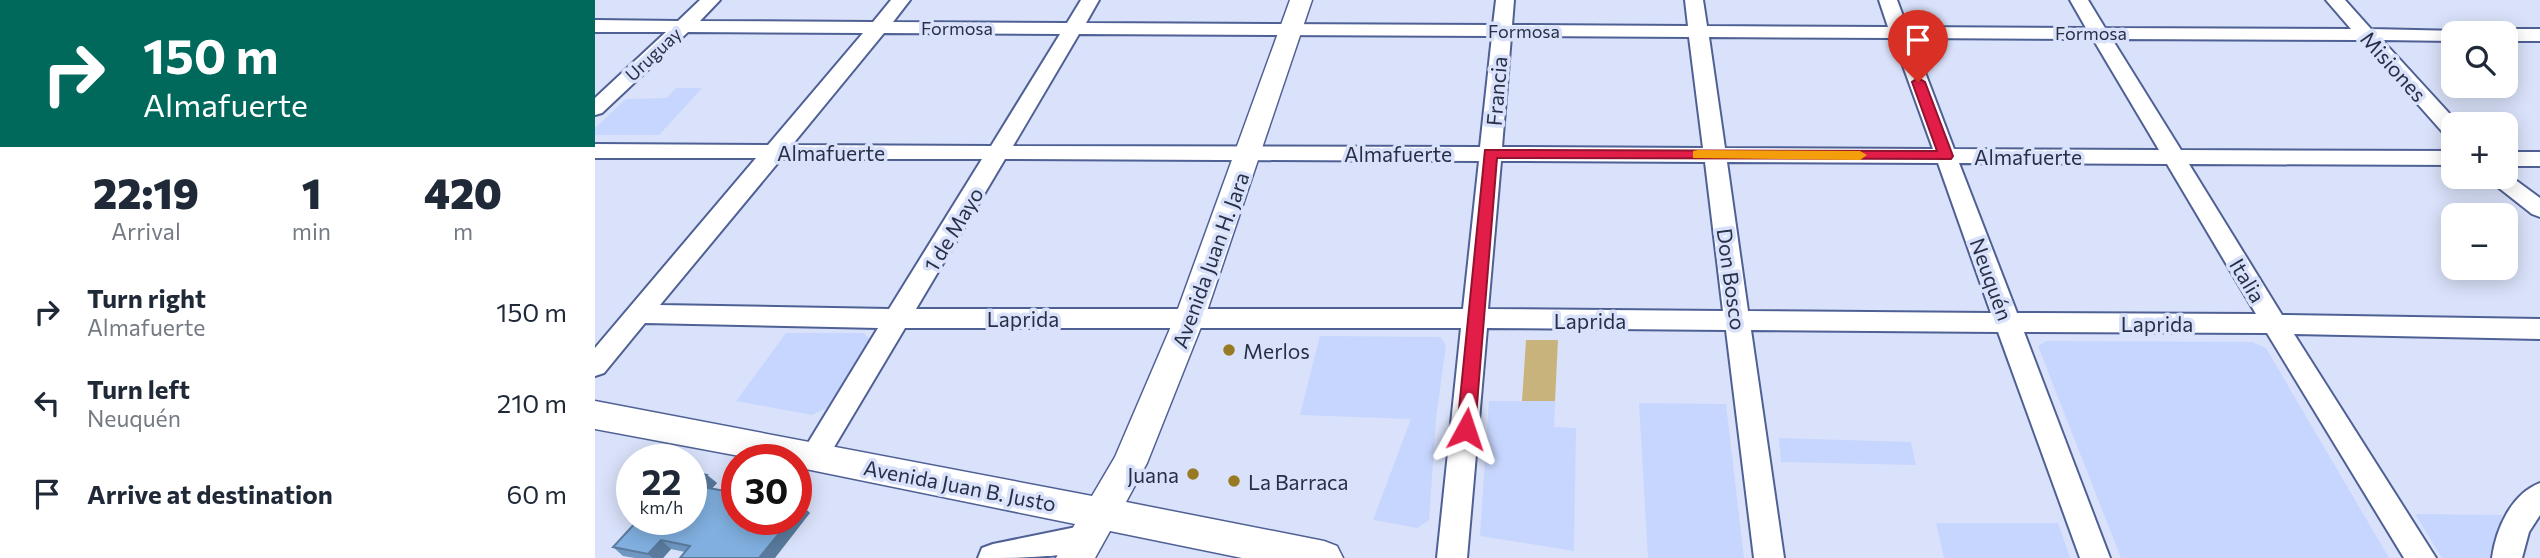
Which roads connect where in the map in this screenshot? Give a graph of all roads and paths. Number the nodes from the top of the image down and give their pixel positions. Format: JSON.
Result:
{"nodes":[{"id":1,"x":711,"y":0,"type":"edge"},
{"id":2,"x":901,"y":0,"type":"edge"},
{"id":3,"x":1090,"y":0,"type":"edge"},
{"id":4,"x":1301,"y":0,"type":"edge"},
{"id":5,"x":1505,"y":0,"type":"edge"},
{"id":6,"x":1694,"y":0,"type":"edge"},
{"id":7,"x":1888,"y":0,"type":"edge"},
{"id":8,"x":2079,"y":0,"type":"edge"},
{"id":9,"x":2335,"y":0,"type":"edge"},
{"id":10,"x":595,"y":26,"type":"edge"},
{"id":11,"x":682,"y":27,"type":"junction"},
{"id":12,"x":878,"y":28,"type":"junction"},
{"id":13,"x":1073,"y":29,"type":"junction"},
{"id":14,"x":1291,"y":30,"type":"junction"},
{"id":15,"x":1502,"y":31,"type":"junction"},
{"id":16,"x":1699,"y":32,"type":"junction"},
{"id":17,"x":1900,"y":32,"type":"junction"},
{"id":18,"x":2099,"y":33,"type":"junction"},
{"id":19,"x":2366,"y":34,"type":"junction"},
{"id":20,"x":2441,"y":35,"type":"edge"},
{"id":21,"x":2518,"y":35,"type":"edge"},
{"id":22,"x":2540,"y":35,"type":"edge"},
{"id":23,"x":595,"y":109,"type":"edge"},
{"id":24,"x":2441,"y":118,"type":"edge"},
{"id":25,"x":595,"y":151,"type":"edge"},
{"id":26,"x":774,"y":152,"type":"junction"},
{"id":27,"x":999,"y":152,"type":"junction"},
{"id":28,"x":1249,"y":152,"type":"junction"},
{"id":29,"x":1490,"y":153,"type":"junction"},
{"id":30,"x":1715,"y":155,"type":"junction"},
{"id":31,"x":1946,"y":156,"type":"junction"},
{"id":32,"x":2174,"y":157,"type":"junction"},
{"id":33,"x":2441,"y":158,"type":"edge"},
{"id":34,"x":2518,"y":159,"type":"edge"},
{"id":35,"x":2540,"y":159,"type":"edge"},
{"id":36,"x":2512,"y":189,"type":"edge"},
{"id":37,"x":2540,"y":209,"type":"edge"},
{"id":38,"x":640,"y":314,"type":"junction"},
{"id":39,"x":1190,"y":317,"type":"junction"},
{"id":40,"x":899,"y":319,"type":"junction"},
{"id":41,"x":1475,"y":319,"type":"junction"},
{"id":42,"x":1737,"y":320,"type":"junction"},
{"id":43,"x":2008,"y":322,"type":"junction"},
{"id":44,"x":2275,"y":324,"type":"junction"},
{"id":45,"x":2540,"y":329,"type":"edge"},
{"id":46,"x":595,"y":366,"type":"edge"},
{"id":47,"x":595,"y":415,"type":"edge"},
{"id":48,"x":814,"y":456,"type":"junction"},
{"id":49,"x":2540,"y":496,"type":"edge"},
{"id":50,"x":1087,"y":536,"type":"edge"},
{"id":51,"x":993,"y":558,"type":"edge"},
{"id":52,"x":1324,"y":558,"type":"edge"},
{"id":53,"x":1453,"y":558,"type":"edge"},
{"id":54,"x":1769,"y":558,"type":"edge"},
{"id":55,"x":2095,"y":558,"type":"edge"},
{"id":56,"x":2421,"y":558,"type":"edge"},
{"id":57,"x":2507,"y":558,"type":"edge"}],
"edges":[{"from":1,"to":11,"type":"street","name":"Uruguay"},
{"from":2,"to":12,"type":"street"},
{"from":3,"to":13,"type":"street","name":"1 de Mayo"},
{"from":4,"to":14,"type":"main road","name":"Avenida Juan H. Jara"},
{"from":5,"to":15,"type":"street","name":"Francia"},
{"from":6,"to":16,"type":"street","name":"Don Bosco"},
{"from":7,"to":17,"type":"street","name":"Neuquén"},
{"from":8,"to":18,"type":"street","name":"Italia"},
{"from":9,"to":19,"type":"street","name":"Misiones"},
{"from":10,"to":11,"type":"street","name":"Formosa"},
{"from":11,"to":12,"type":"street","name":"Formosa"},
{"from":11,"to":23,"type":"street","name":"Uruguay"},
{"from":12,"to":13,"type":"street","name":"Formosa"},
{"from":12,"to":26,"type":"street"},
{"from":13,"to":14,"type":"street","name":"Formosa"},
{"from":13,"to":27,"type":"street","name":"1 de Mayo"},
{"from":14,"to":15,"type":"street","name":"Formosa"},
{"from":14,"to":28,"type":"main road","name":"Avenida Juan H. Jara"},
{"from":15,"to":16,"type":"street","name":"Formosa"},
{"from":15,"to":29,"type":"street","name":"Francia"},
{"from":16,"to":17,"type":"street","name":"Formosa"},
{"from":16,"to":30,"type":"street","name":"Don Bosco"},
{"from":17,"to":18,"type":"street","name":"Formosa"},
{"from":17,"to":31,"type":"street","name":"Neuquén"},
{"from":18,"to":19,"type":"street","name":"Formosa"},
{"from":18,"to":32,"type":"street","name":"Italia"},
{"from":19,"to":20,"type":"street","name":"Formosa"},
{"from":19,"to":24,"type":"street","name":"Misiones"},
{"from":21,"to":22,"type":"street"},
{"from":25,"to":26,"type":"street","name":"Almafuerte"},
{"from":26,"to":27,"type":"street","name":"Almafuerte"},
{"from":26,"to":38,"type":"street"},
{"from":27,"to":28,"type":"street","name":"Almafuerte"},
{"from":27,"to":40,"type":"street","name":"1 de Mayo"},
{"from":28,"to":29,"type":"street","name":"Almafuerte"},
{"from":28,"to":39,"type":"main road","name":"Avenida Juan H. Jara"},
{"from":29,"to":30,"type":"street","name":"Almafuerte"},
{"from":29,"to":41,"type":"street","name":"Francia"},
{"from":30,"to":31,"type":"street","name":"Almafuerte"},
{"from":30,"to":42,"type":"street","name":"Don Bosco"},
{"from":31,"to":32,"type":"street","name":"Almafuerte"},
{"from":31,"to":43,"type":"street","name":"Neuquén"},
{"from":32,"to":33,"type":"street","name":"Almafuerte"},
{"from":32,"to":44,"type":"street","name":"Italia"},
{"from":34,"to":35,"type":"street"},
{"from":36,"to":37,"type":"street"},
{"from":38,"to":40,"type":"street","name":"Laprida"},
{"from":38,"to":46,"type":"street"},
{"from":39,"to":40,"type":"street","name":"Laprida"},
{"from":39,"to":41,"type":"street","name":"Laprida"},
{"from":39,"to":50,"type":"main road","name":"Avenida Juan H. Jara"},
{"from":40,"to":48,"type":"street","name":"1 de Mayo"},
{"from":41,"to":42,"type":"street","name":"Laprida"},
{"from":41,"to":53,"type":"street","name":"Francia"},
{"from":42,"to":43,"type":"street","name":"Laprida"},
{"from":42,"to":54,"type":"street","name":"Don Bosco"},
{"from":43,"to":44,"type":"street","name":"Laprida"},
{"from":43,"to":55,"type":"street","name":"Neuquén"},
{"from":44,"to":45,"type":"street","name":"Laprida"},
{"from":44,"to":56,"type":"street","name":"Italia"},
{"from":47,"to":48,"type":"main road","name":"Avenida Juan B. Justo"},
{"from":48,"to":50,"type":"main road","name":"Avenida Juan B. Justo"},
{"from":49,"to":57,"type":"street"},
{"from":50,"to":51,"type":"street"},
{"from":50,"to":52,"type":"main road","name":"Avenida Juan B. Justo"}]}
